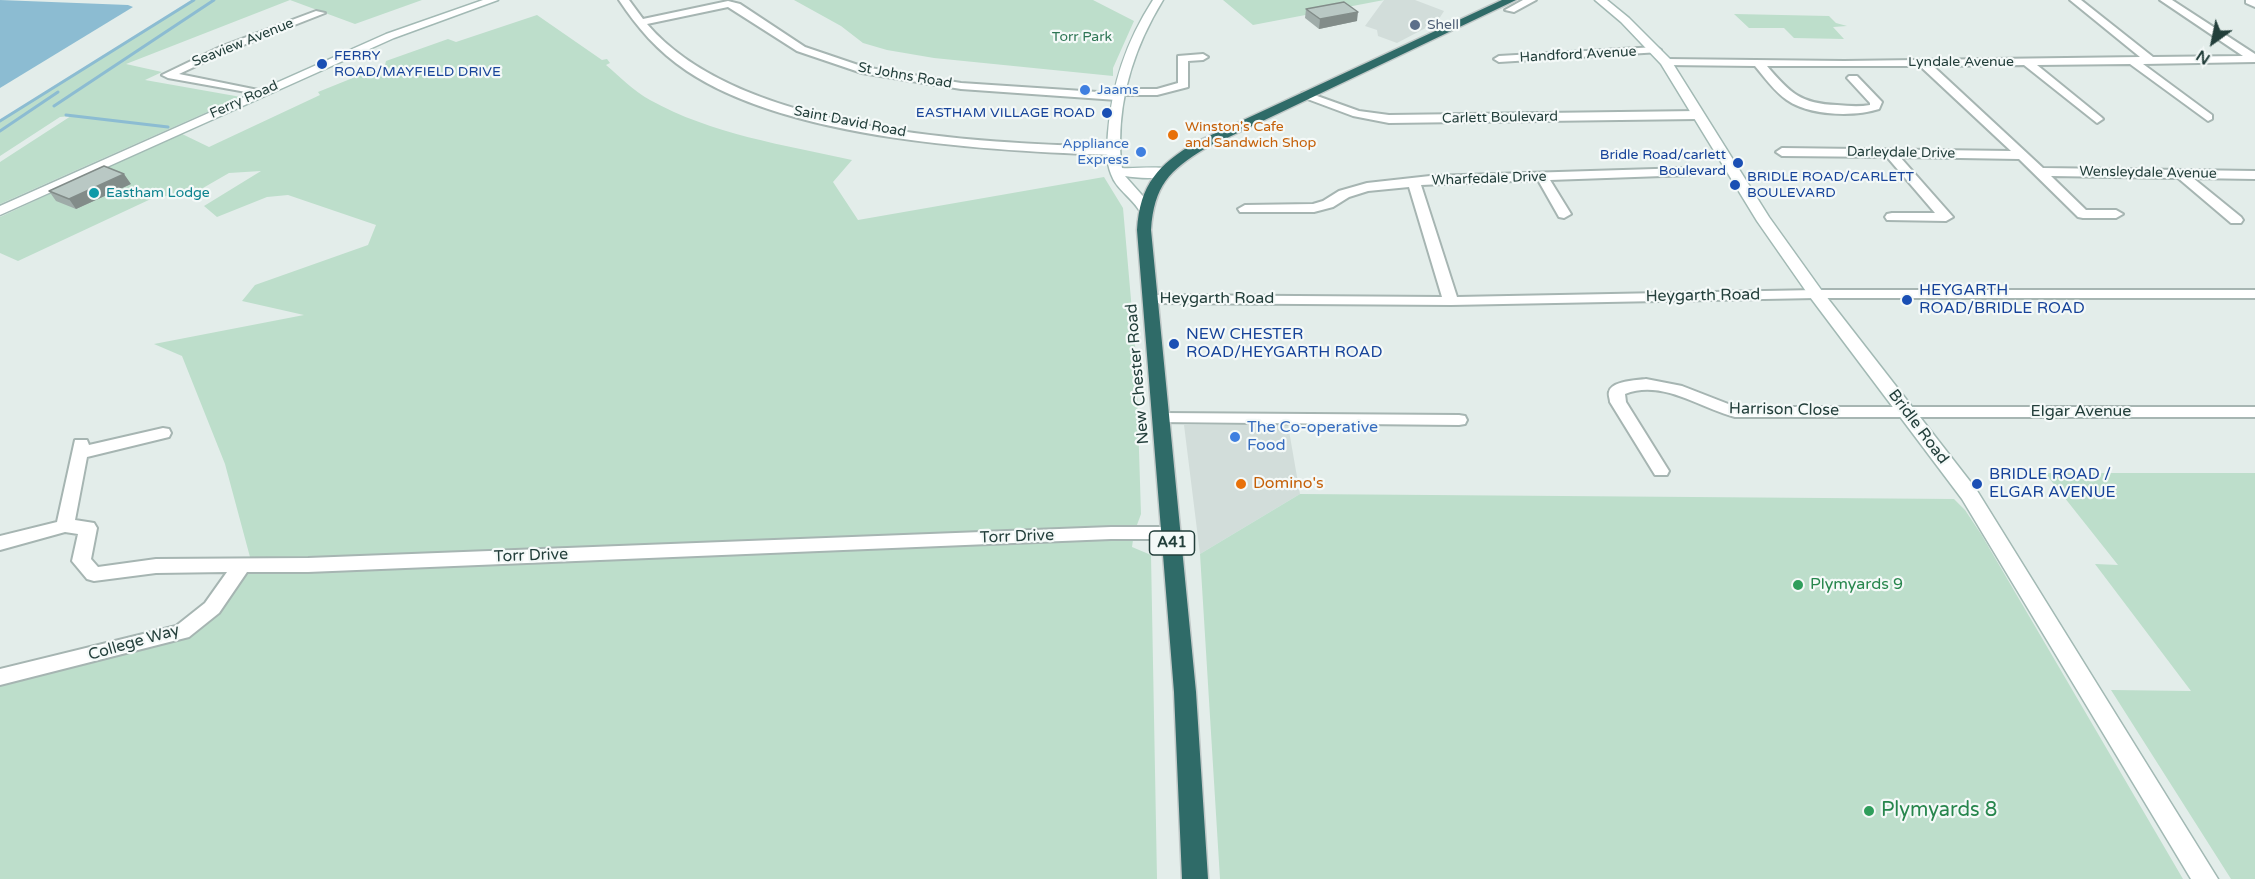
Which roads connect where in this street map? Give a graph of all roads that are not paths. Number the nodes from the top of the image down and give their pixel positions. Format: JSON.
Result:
{"nodes":[{"id":1,"x":493,"y":0,"type":"edge"},
{"id":2,"x":624,"y":0,"type":"edge"},
{"id":3,"x":1158,"y":0,"type":"edge"},
{"id":4,"x":1491,"y":0,"type":"edge"},
{"id":5,"x":1531,"y":0,"type":"edge"},
{"id":6,"x":1600,"y":0,"type":"edge"},
{"id":7,"x":2075,"y":0,"type":"edge"},
{"id":8,"x":2165,"y":0,"type":"edge"},
{"id":9,"x":1511,"y":5,"type":"edge"},
{"id":10,"x":320,"y":13,"type":"dead end"},
{"id":11,"x":638,"y":23,"type":"junction"},
{"id":12,"x":1431,"y":35,"type":"junction"},
{"id":13,"x":1656,"y":50,"type":"junction"},
{"id":14,"x":1203,"y":57,"type":"dead end"},
{"id":15,"x":1499,"y":59,"type":"dead end"},
{"id":16,"x":2150,"y":60,"type":"junction"},
{"id":17,"x":2133,"y":61,"type":"junction"},
{"id":18,"x":2253,"y":61,"type":"edge"},
{"id":19,"x":1666,"y":62,"type":"junction"},
{"id":20,"x":1922,"y":62,"type":"junction"},
{"id":21,"x":2027,"y":62,"type":"junction"},
{"id":22,"x":1758,"y":63,"type":"junction"},
{"id":23,"x":1853,"y":78,"type":"dead end"},
{"id":24,"x":259,"y":93,"type":"junction"},
{"id":25,"x":1118,"y":95,"type":"junction"},
{"id":26,"x":1306,"y":95,"type":"junction"},
{"id":27,"x":1697,"y":115,"type":"junction"},
{"id":28,"x":2208,"y":117,"type":"dead end"},
{"id":29,"x":2097,"y":119,"type":"dead end"},
{"id":30,"x":1113,"y":152,"type":"junction"},
{"id":31,"x":1782,"y":152,"type":"dead end"},
{"id":32,"x":1891,"y":154,"type":"junction"},
{"id":33,"x":2019,"y":155,"type":"junction"},
{"id":34,"x":1118,"y":171,"type":"junction"},
{"id":35,"x":1166,"y":171,"type":"junction"},
{"id":36,"x":1688,"y":172,"type":"dead end"},
{"id":37,"x":2042,"y":172,"type":"junction"},
{"id":38,"x":2181,"y":174,"type":"junction"},
{"id":39,"x":2255,"y":174,"type":"edge"},
{"id":40,"x":1542,"y":177,"type":"junction"},
{"id":41,"x":1414,"y":183,"type":"junction"},
{"id":42,"x":1148,"y":199,"type":"junction"},
{"id":43,"x":1245,"y":209,"type":"dead end"},
{"id":44,"x":0,"y":212,"type":"edge"},
{"id":45,"x":1564,"y":214,"type":"dead end"},
{"id":46,"x":2116,"y":214,"type":"dead end"},
{"id":47,"x":1892,"y":217,"type":"dead end"},
{"id":48,"x":2236,"y":220,"type":"dead end"},
{"id":49,"x":1816,"y":294,"type":"junction"},
{"id":50,"x":2255,"y":294,"type":"edge"},
{"id":51,"x":1151,"y":299,"type":"junction"},
{"id":52,"x":1451,"y":301,"type":"junction"},
{"id":53,"x":1907,"y":412,"type":"junction"},
{"id":54,"x":2255,"y":412,"type":"edge"},
{"id":55,"x":1162,"y":418,"type":"junction"},
{"id":56,"x":1459,"y":420,"type":"dead end"},
{"id":57,"x":163,"y":433,"type":"dead end"},
{"id":58,"x":1661,"y":471,"type":"dead end"},
{"id":59,"x":65,"y":526,"type":"junction"},
{"id":60,"x":1172,"y":533,"type":"junction"},
{"id":61,"x":0,"y":543,"type":"edge"},
{"id":62,"x":241,"y":566,"type":"junction"},
{"id":63,"x":0,"y":677,"type":"edge"},
{"id":64,"x":1195,"y":879,"type":"edge"},
{"id":65,"x":2205,"y":879,"type":"edge"}],
"edges":[{"from":1,"to":24,"type":"street","name":"Ferry Road"},
{"from":2,"to":11,"type":"street","name":"Saint David Road"},
{"from":3,"to":25,"type":"street"},
{"from":4,"to":12,"type":"highway"},
{"from":5,"to":9,"type":"street"},
{"from":6,"to":13,"type":"street","name":"Bridle Road"},
{"from":7,"to":16,"type":"street"},
{"from":8,"to":18,"type":"street"},
{"from":9,"to":12,"type":"highway"},
{"from":10,"to":24,"type":"street","name":"Seaview Avenue"},
{"from":11,"to":25,"type":"street","name":"St Johns Road"},
{"from":11,"to":30,"type":"street","name":"Saint David Road"},
{"from":12,"to":26,"type":"highway"},
{"from":13,"to":15,"type":"street","name":"Handford Avenue"},
{"from":13,"to":19,"type":"street","name":"Bridle Road"},
{"from":14,"to":25,"type":"street","name":"St Johns Road"},
{"from":16,"to":17,"type":"street","name":"Lyndale Avenue"},
{"from":16,"to":18,"type":"street","name":"Lyndale Avenue"},
{"from":17,"to":21,"type":"street","name":"Lyndale Avenue"},
{"from":17,"to":28,"type":"street"},
{"from":19,"to":22,"type":"street","name":"Lyndale Avenue"},
{"from":19,"to":27,"type":"street","name":"Bridle Road"},
{"from":20,"to":21,"type":"street","name":"Lyndale Avenue"},
{"from":20,"to":22,"type":"street","name":"Lyndale Avenue"},
{"from":20,"to":33,"type":"street"},
{"from":21,"to":29,"type":"street"},
{"from":22,"to":23,"type":"street"},
{"from":24,"to":44,"type":"street","name":"Ferry Road"},
{"from":25,"to":30,"type":"street"},
{"from":26,"to":27,"type":"street","name":"Carlett Boulevard"},
{"from":26,"to":35,"type":"highway"},
{"from":27,"to":49,"type":"street","name":"Bridle Road"},
{"from":30,"to":34,"type":"street"},
{"from":31,"to":32,"type":"street","name":"Darleydale Drive"},
{"from":32,"to":33,"type":"street","name":"Darleydale Drive"},
{"from":32,"to":47,"type":"street"},
{"from":33,"to":37,"type":"street"},
{"from":34,"to":35,"type":"street"},
{"from":34,"to":42,"type":"street"},
{"from":35,"to":42,"type":"highway"},
{"from":36,"to":40,"type":"street","name":"Wharfedale Drive"},
{"from":37,"to":38,"type":"street","name":"Wensleydale Avenue"},
{"from":37,"to":46,"type":"street"},
{"from":38,"to":39,"type":"street","name":"Wensleydale Avenue"},
{"from":38,"to":48,"type":"street"},
{"from":40,"to":41,"type":"street","name":"Wharfedale Drive"},
{"from":40,"to":45,"type":"street"},
{"from":41,"to":43,"type":"street"},
{"from":41,"to":52,"type":"street","name":"Wharfedale Drive"},
{"from":42,"to":51,"type":"highway","name":"New Chester Road","number":"A41"},
{"from":49,"to":50,"type":"street","name":"Heygarth Road"},
{"from":49,"to":52,"type":"street","name":"Heygarth Road"},
{"from":49,"to":53,"type":"street","name":"Bridle Road"},
{"from":51,"to":52,"type":"street","name":"Heygarth Road"},
{"from":51,"to":55,"type":"highway","name":"New Chester Road","number":"A41"},
{"from":53,"to":54,"type":"street","name":"Elgar Avenue"},
{"from":53,"to":58,"type":"street","name":"Harrison Close"},
{"from":53,"to":65,"type":"street","name":"Bridle Road"},
{"from":55,"to":56,"type":"street"},
{"from":55,"to":60,"type":"highway","name":"New Chester Road","number":"A41"},
{"from":57,"to":59,"type":"street"},
{"from":59,"to":61,"type":"street"},
{"from":59,"to":62,"type":"street","name":"Torr Drive"},
{"from":60,"to":62,"type":"street","name":"Torr Drive"},
{"from":60,"to":64,"type":"highway","name":"New Chester Road","number":"A41"},
{"from":62,"to":63,"type":"street","name":"College Way"}]}
